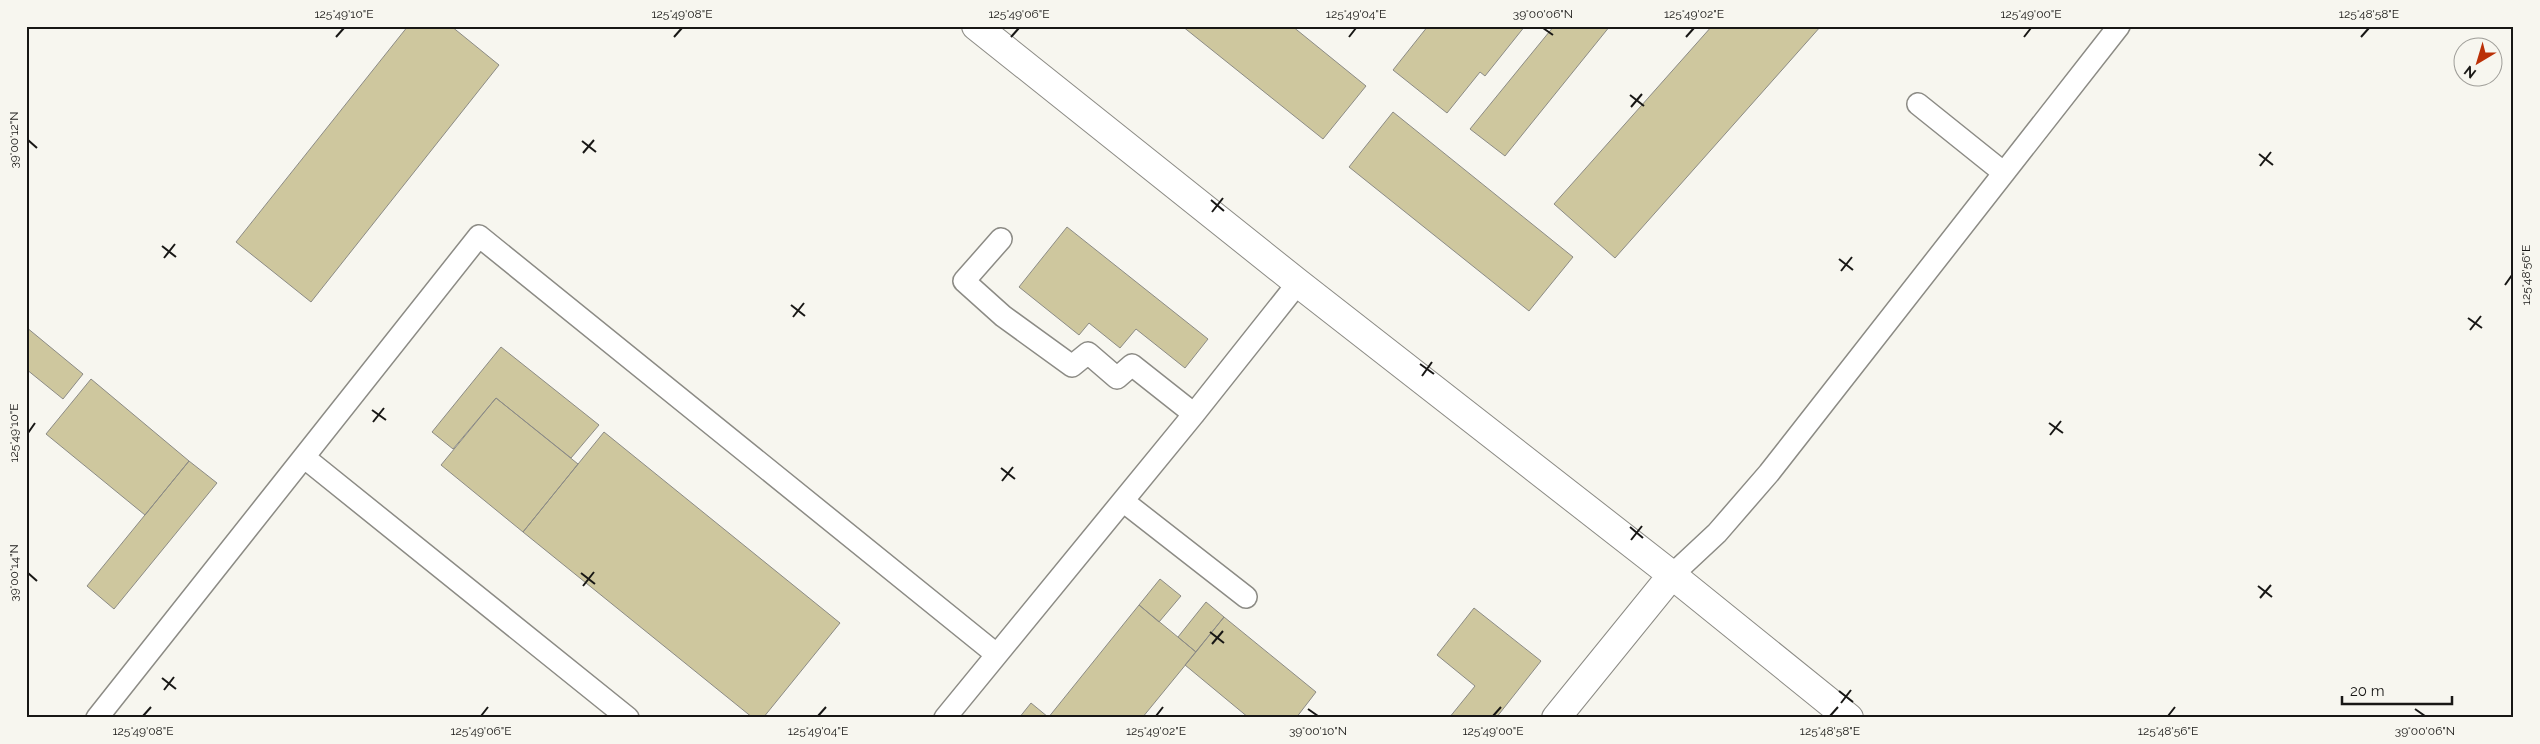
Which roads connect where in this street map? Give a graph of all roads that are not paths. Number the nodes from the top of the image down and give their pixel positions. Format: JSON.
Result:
{"nodes":[{"id":1,"x":976,"y":26,"type":"edge"},
{"id":2,"x":2119,"y":26,"type":"edge"},
{"id":3,"x":1918,"y":104,"type":"dead end"},
{"id":4,"x":2004,"y":174,"type":"junction"},
{"id":5,"x":1001,"y":239,"type":"dead end"},
{"id":6,"x":1298,"y":283,"type":"junction"},
{"id":7,"x":1194,"y":414,"type":"junction"},
{"id":8,"x":305,"y":458,"type":"junction"},
{"id":9,"x":1123,"y":500,"type":"junction"},
{"id":10,"x":1672,"y":574,"type":"junction"},
{"id":11,"x":1246,"y":597,"type":"dead end"},
{"id":12,"x":996,"y":654,"type":"junction"},
{"id":13,"x":97,"y":718,"type":"edge"},
{"id":14,"x":628,"y":718,"type":"edge"},
{"id":15,"x":944,"y":718,"type":"edge"},
{"id":16,"x":1556,"y":718,"type":"edge"},
{"id":17,"x":1849,"y":718,"type":"edge"}],
"edges":[{"from":1,"to":6,"type":"street"},
{"from":2,"to":4,"type":"lane"},
{"from":3,"to":4,"type":"lane"},
{"from":4,"to":10,"type":"lane"},
{"from":5,"to":7,"type":"lane"},
{"from":6,"to":7,"type":"lane"},
{"from":6,"to":10,"type":"street"},
{"from":7,"to":9,"type":"lane"},
{"from":8,"to":12,"type":"lane"},
{"from":8,"to":13,"type":"lane"},
{"from":8,"to":14,"type":"lane"},
{"from":9,"to":11,"type":"lane"},
{"from":9,"to":12,"type":"lane"},
{"from":10,"to":16,"type":"street"},
{"from":10,"to":17,"type":"street"},
{"from":12,"to":15,"type":"lane"}]}
